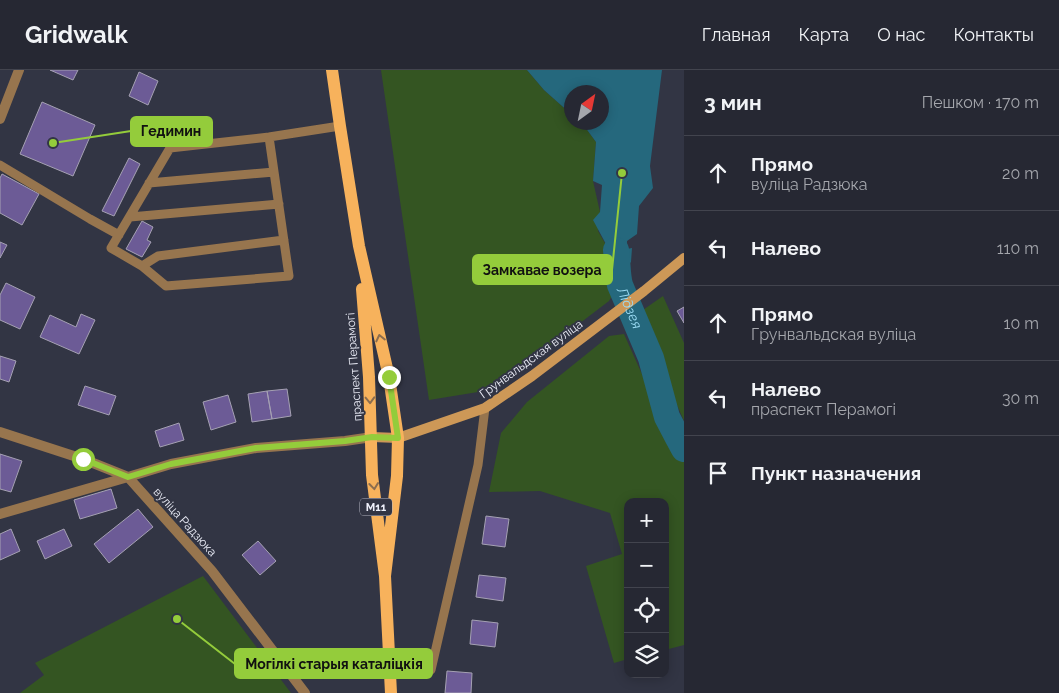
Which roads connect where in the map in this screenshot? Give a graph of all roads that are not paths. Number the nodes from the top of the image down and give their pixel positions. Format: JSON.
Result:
{"nodes":[{"id":1,"x":19,"y":70,"type":"edge"},
{"id":2,"x":332,"y":70,"type":"edge"},
{"id":3,"x":0,"y":119,"type":"edge"},
{"id":4,"x":340,"y":126,"type":"junction"},
{"id":5,"x":269,"y":137,"type":"junction"},
{"id":6,"x":0,"y":165,"type":"edge"},
{"id":7,"x":274,"y":172,"type":"junction"},
{"id":8,"x":149,"y":183,"type":"junction"},
{"id":9,"x":279,"y":204,"type":"junction"},
{"id":10,"x":130,"y":217,"type":"junction"},
{"id":11,"x":119,"y":235,"type":"junction"},
{"id":12,"x":284,"y":240,"type":"junction"},
{"id":13,"x":359,"y":246,"type":"junction"},
{"id":14,"x":684,"y":258,"type":"edge"},
{"id":15,"x":142,"y":266,"type":"junction"},
{"id":16,"x":485,"y":408,"type":"junction"},
{"id":17,"x":0,"y":432,"type":"edge"},
{"id":18,"x":372,"y":437,"type":"junction"},
{"id":19,"x":398,"y":438,"type":"junction"},
{"id":20,"x":128,"y":477,"type":"junction"},
{"id":21,"x":0,"y":514,"type":"edge"},
{"id":22,"x":385,"y":576,"type":"junction"},
{"id":23,"x":431,"y":670,"type":"dead end"},
{"id":24,"x":304,"y":693,"type":"edge"},
{"id":25,"x":391,"y":693,"type":"edge"}],
"edges":[{"from":1,"to":3,"type":"street"},
{"from":2,"to":4,"type":"main road","name":"праспект Перамогі"},
{"from":4,"to":5,"type":"lane"},
{"from":4,"to":13,"type":"main road","name":"праспект Перамогі"},
{"from":5,"to":7,"type":"lane"},
{"from":5,"to":8,"type":"lane"},
{"from":6,"to":11,"type":"lane"},
{"from":7,"to":8,"type":"lane"},
{"from":7,"to":9,"type":"lane"},
{"from":8,"to":10,"type":"lane"},
{"from":9,"to":10,"type":"lane"},
{"from":9,"to":12,"type":"lane"},
{"from":10,"to":11,"type":"lane"},
{"from":11,"to":15,"type":"lane"},
{"from":12,"to":15,"type":"lane"},
{"from":12,"to":15,"type":"lane"},
{"from":13,"to":18,"type":"main road","name":"праспект Перамогі","one_way":true},
{"from":19,"to":13,"type":"main road","name":"праспект Перамогі","one_way":true},
{"from":14,"to":16,"type":"main road","name":"Грунвальдская вуліца"},
{"from":16,"to":19,"type":"main road","name":"Грунвальдская вуліца"},
{"from":16,"to":23,"type":"lane"},
{"from":17,"to":20,"type":"street","name":"вуліца Радзюка"},
{"from":18,"to":19,"type":"main road","name":"Грунвальдская вуліца"},
{"from":18,"to":20,"type":"street"},
{"from":18,"to":22,"type":"main road","name":"праспект Перамогі","number":"М11","one_way":true},
{"from":19,"to":22,"type":"main road","name":"праспект Перамогі","number":"М11"},
{"from":20,"to":21,"type":"street"},
{"from":20,"to":24,"type":"street","name":"вуліца Радзюка"},
{"from":22,"to":25,"type":"main road","name":"праспект Перамогі","number":"М11"}]}
